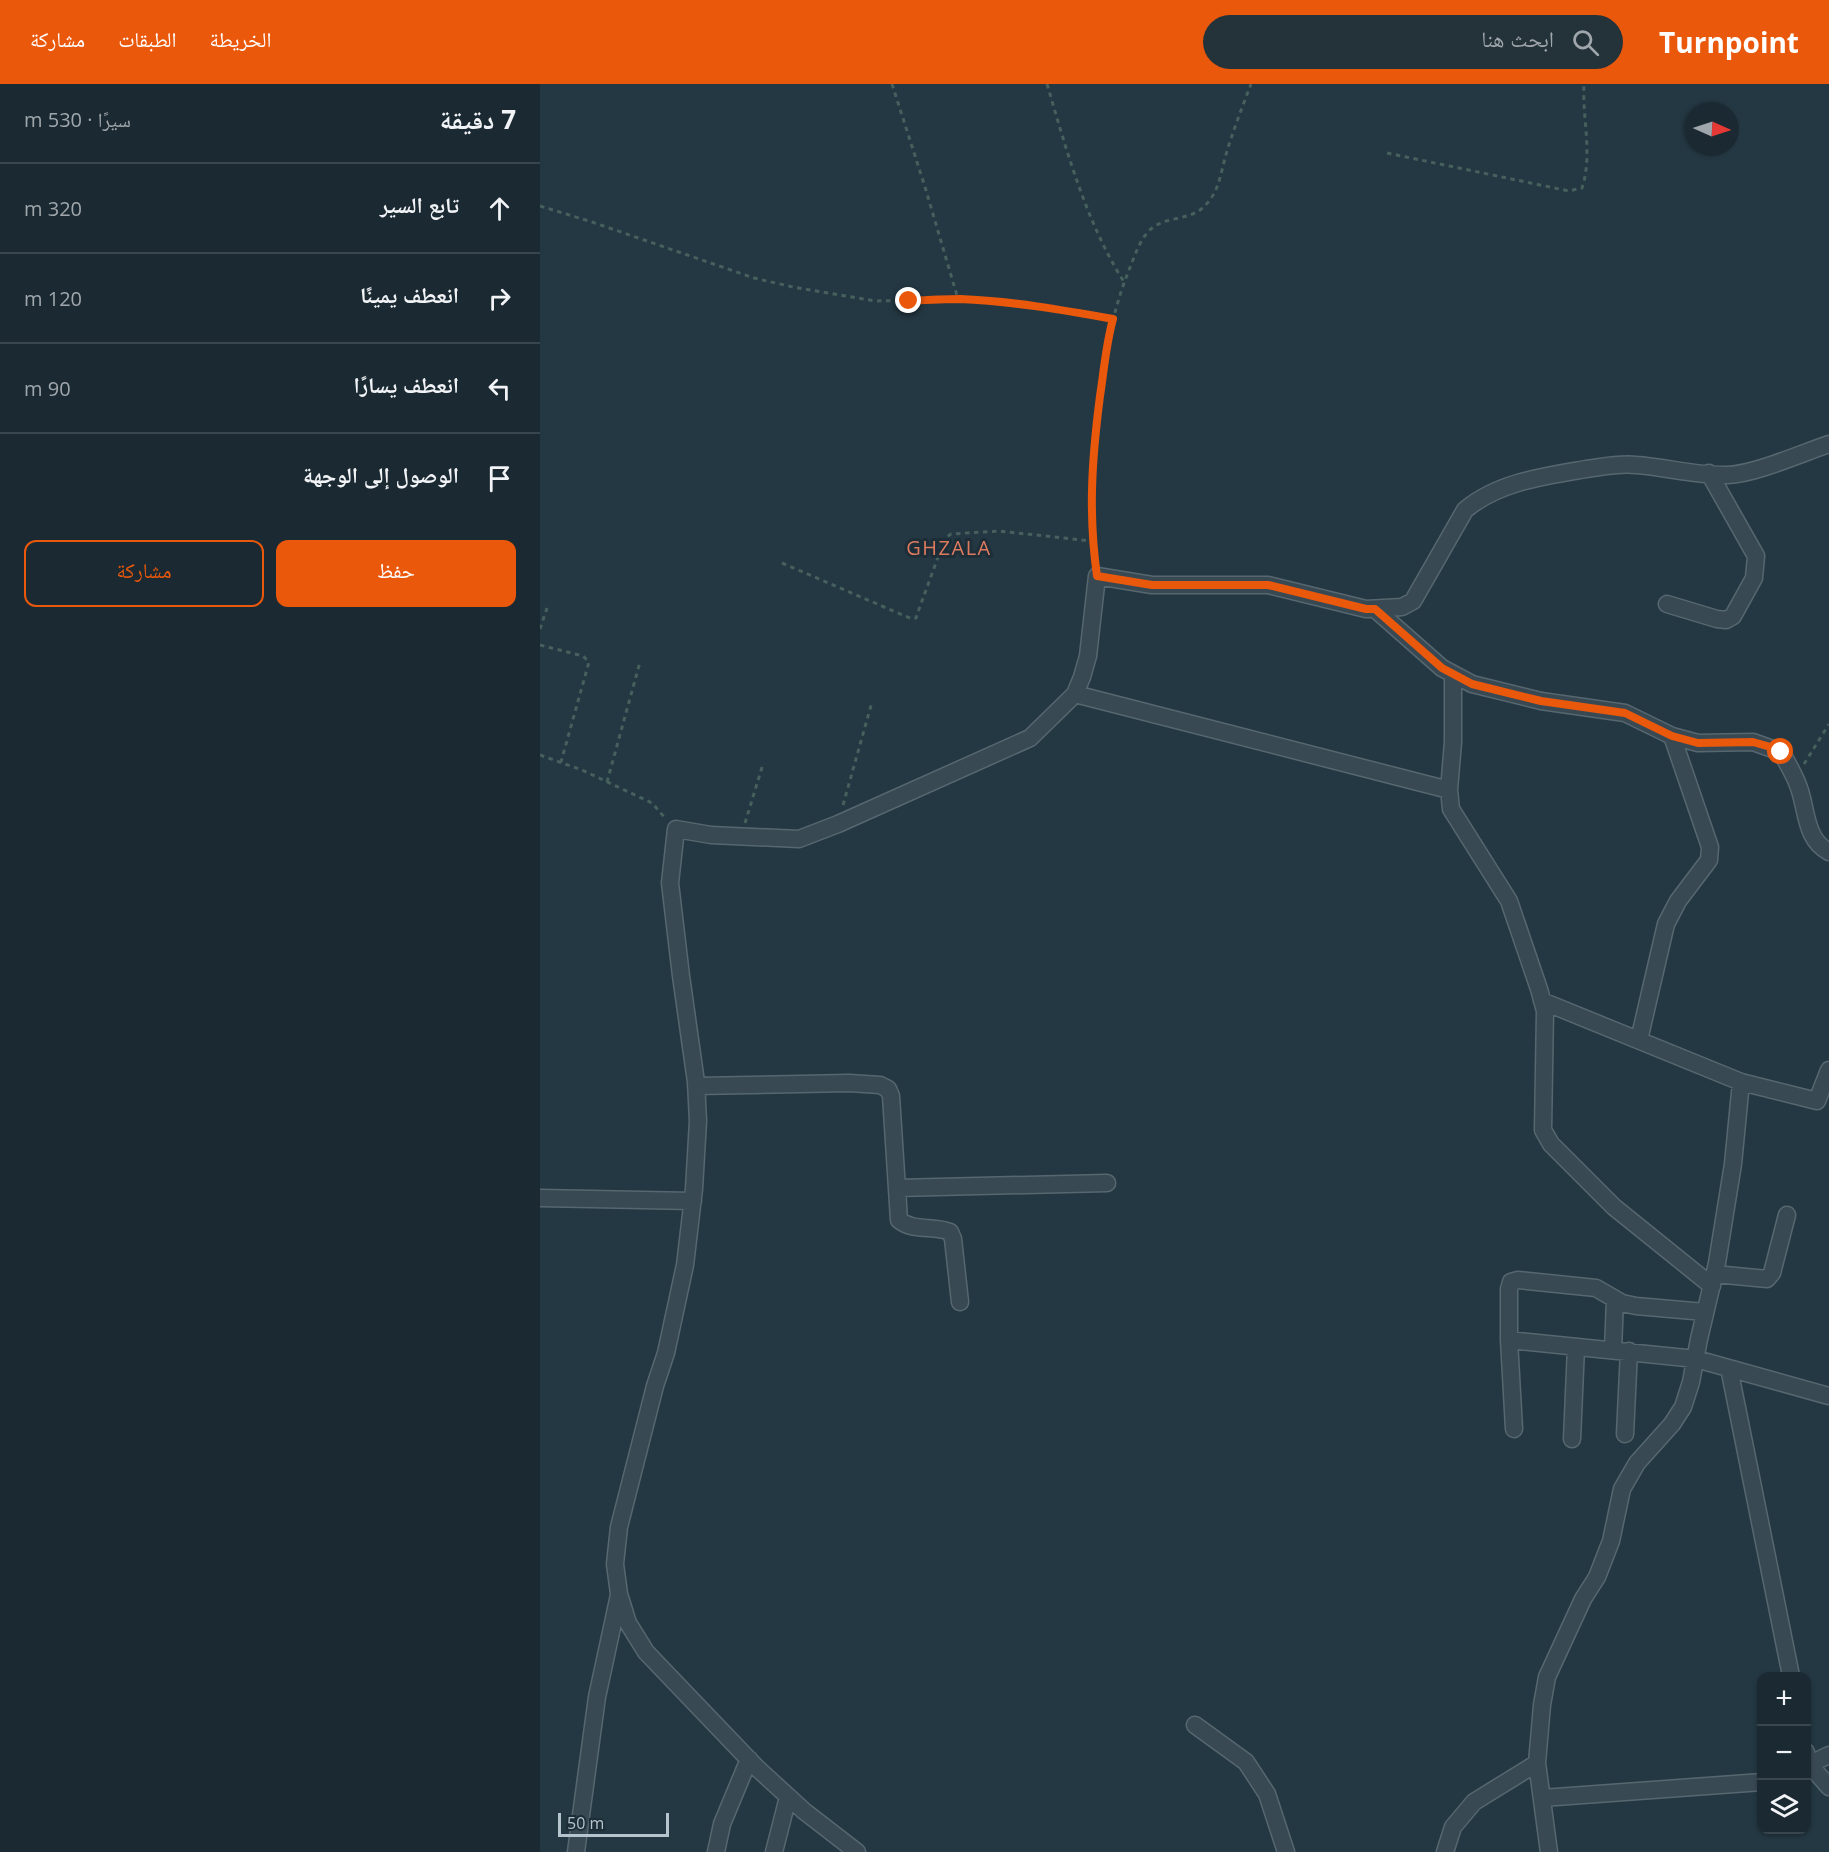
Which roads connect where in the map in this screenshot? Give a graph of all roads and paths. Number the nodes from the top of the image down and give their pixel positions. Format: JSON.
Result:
{"nodes":[{"id":1,"x":892,"y":84,"type":"edge"},
{"id":2,"x":1047,"y":84,"type":"edge"},
{"id":3,"x":1251,"y":84,"type":"edge"},
{"id":4,"x":1584,"y":84,"type":"edge"},
{"id":5,"x":1387,"y":153,"type":"dead end"},
{"id":6,"x":540,"y":206,"type":"edge"},
{"id":7,"x":1124,"y":282,"type":"junction"},
{"id":8,"x":958,"y":299,"type":"junction"},
{"id":9,"x":1113,"y":319,"type":"junction"},
{"id":10,"x":1829,"y":444,"type":"edge"},
{"id":11,"x":1709,"y":473,"type":"junction"},
{"id":12,"x":1092,"y":541,"type":"junction"},
{"id":13,"x":782,"y":563,"type":"dead end"},
{"id":14,"x":1097,"y":576,"type":"junction"},
{"id":15,"x":1667,"y":604,"type":"dead end"},
{"id":16,"x":547,"y":608,"type":"dead end"},
{"id":17,"x":1375,"y":609,"type":"junction"},
{"id":18,"x":540,"y":629,"type":"edge"},
{"id":19,"x":540,"y":645,"type":"edge"},
{"id":20,"x":640,"y":662,"type":"dead end"},
{"id":21,"x":1453,"y":674,"type":"junction"},
{"id":22,"x":1075,"y":694,"type":"junction"},
{"id":23,"x":872,"y":702,"type":"dead end"},
{"id":24,"x":1829,"y":723,"type":"edge"},
{"id":25,"x":1672,"y":736,"type":"junction"},
{"id":26,"x":540,"y":755,"type":"edge"},
{"id":27,"x":561,"y":762,"type":"junction"},
{"id":28,"x":763,"y":764,"type":"dead end"},
{"id":29,"x":1795,"y":778,"type":"junction"},
{"id":30,"x":607,"y":782,"type":"junction"},
{"id":31,"x":1449,"y":790,"type":"junction"},
{"id":32,"x":838,"y":824,"type":"junction"},
{"id":33,"x":676,"y":829,"type":"junction"},
{"id":34,"x":740,"y":836,"type":"junction"},
{"id":35,"x":1829,"y":852,"type":"edge"},
{"id":36,"x":1542,"y":1001,"type":"junction"},
{"id":37,"x":1639,"y":1041,"type":"junction"},
{"id":38,"x":1829,"y":1070,"type":"edge"},
{"id":39,"x":1741,"y":1082,"type":"junction"},
{"id":40,"x":696,"y":1086,"type":"junction"},
{"id":41,"x":1107,"y":1182,"type":"dead end"},
{"id":42,"x":897,"y":1188,"type":"junction"},
{"id":43,"x":540,"y":1198,"type":"edge"},
{"id":44,"x":693,"y":1201,"type":"junction"},
{"id":45,"x":1787,"y":1215,"type":"dead end"},
{"id":46,"x":1713,"y":1280,"type":"junction"},
{"id":47,"x":1615,"y":1299,"type":"junction"},
{"id":48,"x":960,"y":1302,"type":"dead end"},
{"id":49,"x":1705,"y":1312,"type":"junction"},
{"id":50,"x":1509,"y":1340,"type":"junction"},
{"id":51,"x":1576,"y":1347,"type":"junction"},
{"id":52,"x":1621,"y":1351,"type":"junction"},
{"id":53,"x":1696,"y":1359,"type":"junction"},
{"id":54,"x":1730,"y":1368,"type":"junction"},
{"id":55,"x":1829,"y":1396,"type":"edge"},
{"id":56,"x":1514,"y":1429,"type":"dead end"},
{"id":57,"x":1625,"y":1434,"type":"dead end"},
{"id":58,"x":1572,"y":1439,"type":"dead end"},
{"id":59,"x":619,"y":1594,"type":"junction"},
{"id":60,"x":1790,"y":1672,"type":"edge"},
{"id":61,"x":1195,"y":1725,"type":"dead end"},
{"id":62,"x":1829,"y":1755,"type":"edge"},
{"id":63,"x":748,"y":1759,"type":"junction"},
{"id":64,"x":1811,"y":1760,"type":"edge"},
{"id":65,"x":1537,"y":1763,"type":"junction"},
{"id":66,"x":1811,"y":1766,"type":"edge"},
{"id":67,"x":1757,"y":1782,"type":"edge"},
{"id":68,"x":1829,"y":1787,"type":"edge"},
{"id":69,"x":788,"y":1797,"type":"junction"},
{"id":70,"x":1542,"y":1798,"type":"junction"},
{"id":71,"x":576,"y":1852,"type":"edge"},
{"id":72,"x":716,"y":1852,"type":"edge"},
{"id":73,"x":774,"y":1852,"type":"edge"},
{"id":74,"x":857,"y":1852,"type":"edge"},
{"id":75,"x":1286,"y":1852,"type":"edge"},
{"id":76,"x":1445,"y":1852,"type":"edge"},
{"id":77,"x":1549,"y":1852,"type":"edge"}],
"edges":[{"from":1,"to":8,"type":"path"},
{"from":2,"to":7,"type":"path"},
{"from":3,"to":7,"type":"path"},
{"from":4,"to":5,"type":"path"},
{"from":6,"to":8,"type":"path"},
{"from":7,"to":9,"type":"path"},
{"from":8,"to":9,"type":"path"},
{"from":9,"to":12,"type":"path"},
{"from":10,"to":11,"type":"street"},
{"from":11,"to":15,"type":"street"},
{"from":11,"to":17,"type":"street"},
{"from":12,"to":13,"type":"path"},
{"from":12,"to":14,"type":"path"},
{"from":14,"to":17,"type":"street"},
{"from":14,"to":22,"type":"street"},
{"from":16,"to":18,"type":"path"},
{"from":17,"to":21,"type":"street"},
{"from":19,"to":27,"type":"path"},
{"from":20,"to":30,"type":"path"},
{"from":21,"to":25,"type":"street"},
{"from":21,"to":31,"type":"street"},
{"from":22,"to":31,"type":"street"},
{"from":22,"to":32,"type":"street"},
{"from":23,"to":32,"type":"path"},
{"from":24,"to":29,"type":"path"},
{"from":25,"to":29,"type":"street"},
{"from":25,"to":37,"type":"street"},
{"from":26,"to":27,"type":"path"},
{"from":27,"to":30,"type":"path"},
{"from":28,"to":34,"type":"path"},
{"from":29,"to":35,"type":"street"},
{"from":30,"to":33,"type":"path"},
{"from":31,"to":36,"type":"street"},
{"from":32,"to":34,"type":"street"},
{"from":33,"to":34,"type":"street"},
{"from":33,"to":40,"type":"street"},
{"from":36,"to":37,"type":"street"},
{"from":36,"to":46,"type":"street"},
{"from":37,"to":39,"type":"street"},
{"from":38,"to":39,"type":"street"},
{"from":39,"to":46,"type":"street"},
{"from":40,"to":42,"type":"street"},
{"from":40,"to":44,"type":"street"},
{"from":41,"to":42,"type":"street"},
{"from":42,"to":48,"type":"street"},
{"from":43,"to":44,"type":"street"},
{"from":44,"to":59,"type":"street"},
{"from":45,"to":46,"type":"street"},
{"from":46,"to":49,"type":"street"},
{"from":47,"to":49,"type":"street"},
{"from":47,"to":50,"type":"street"},
{"from":47,"to":52,"type":"street"},
{"from":49,"to":53,"type":"street"},
{"from":50,"to":51,"type":"street"},
{"from":50,"to":56,"type":"street"},
{"from":51,"to":52,"type":"street"},
{"from":51,"to":58,"type":"street"},
{"from":52,"to":53,"type":"street"},
{"from":52,"to":57,"type":"street"},
{"from":53,"to":54,"type":"street"},
{"from":53,"to":65,"type":"street"},
{"from":54,"to":55,"type":"street"},
{"from":54,"to":60,"type":"street"},
{"from":59,"to":63,"type":"street"},
{"from":59,"to":71,"type":"street"},
{"from":61,"to":75,"type":"street"},
{"from":62,"to":64,"type":"street"},
{"from":63,"to":69,"type":"street"},
{"from":63,"to":72,"type":"street"},
{"from":65,"to":70,"type":"street"},
{"from":65,"to":76,"type":"street"},
{"from":66,"to":68,"type":"street"},
{"from":67,"to":70,"type":"street"},
{"from":69,"to":73,"type":"street"},
{"from":69,"to":74,"type":"street"},
{"from":70,"to":77,"type":"street"}]}
